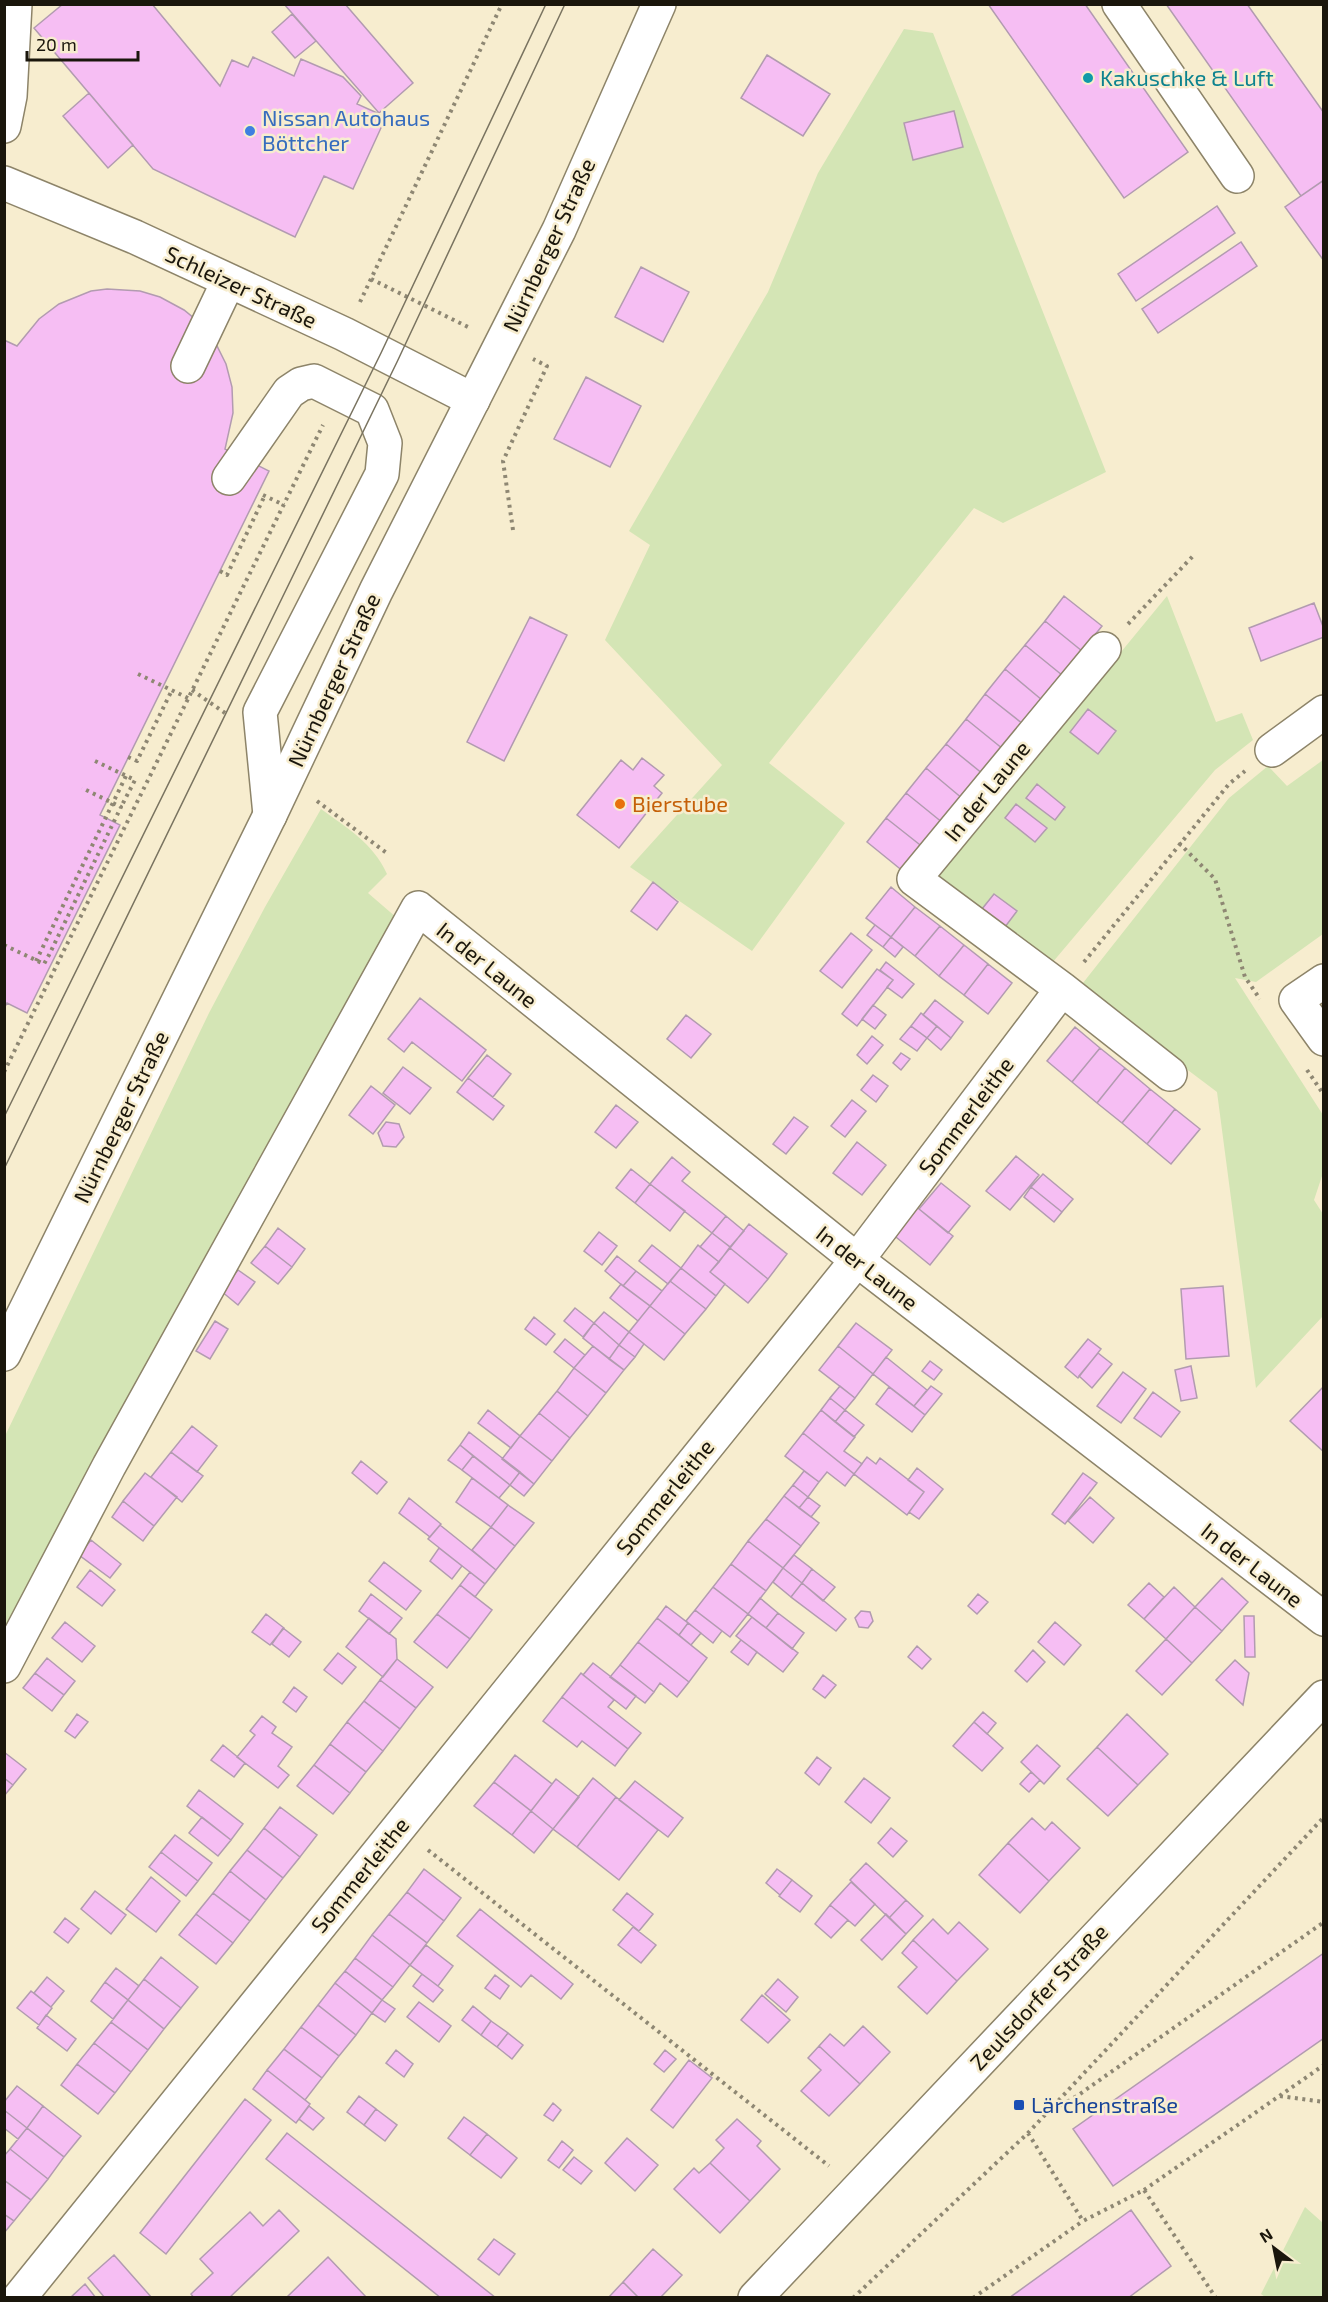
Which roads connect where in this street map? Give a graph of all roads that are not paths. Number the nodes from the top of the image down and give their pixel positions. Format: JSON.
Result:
{"nodes":[{"id":1,"x":15,"y":4,"type":"edge"},
{"id":2,"x":659,"y":4,"type":"edge"},
{"id":3,"x":1119,"y":4,"type":"edge"},
{"id":4,"x":4,"y":126,"type":"edge"},
{"id":5,"x":1237,"y":176,"type":"dead end"},
{"id":6,"x":4,"y":183,"type":"edge"},
{"id":7,"x":228,"y":282,"type":"junction"},
{"id":8,"x":188,"y":366,"type":"dead end"},
{"id":9,"x":473,"y":400,"type":"junction"},
{"id":10,"x":229,"y":478,"type":"dead end"},
{"id":11,"x":1104,"y":649,"type":"road end"},
{"id":12,"x":1323,"y":712,"type":"edge"},
{"id":13,"x":1272,"y":750,"type":"road end"},
{"id":14,"x":270,"y":815,"type":"junction"},
{"id":15,"x":1323,"y":981,"type":"edge"},
{"id":16,"x":1062,"y":989,"type":"junction"},
{"id":17,"x":1323,"y":1039,"type":"edge"},
{"id":18,"x":1170,"y":1074,"type":"dead end"},
{"id":19,"x":856,"y":1260,"type":"junction"},
{"id":20,"x":4,"y":1354,"type":"edge"},
{"id":21,"x":1323,"y":1619,"type":"edge"},
{"id":22,"x":4,"y":1666,"type":"edge"},
{"id":23,"x":1323,"y":1697,"type":"edge"},
{"id":24,"x":20,"y":2298,"type":"edge"},
{"id":25,"x":755,"y":2298,"type":"edge"}],
"edges":[{"from":1,"to":4,"type":"street"},
{"from":2,"to":9,"type":"street","name":"Nürnberger Straße"},
{"from":3,"to":5,"type":"street"},
{"from":6,"to":7,"type":"street","name":"Schleizer Straße"},
{"from":7,"to":8,"type":"street"},
{"from":7,"to":9,"type":"street","name":"Schleizer Straße"},
{"from":9,"to":14,"type":"street","name":"Nürnberger Straße"},
{"from":10,"to":14,"type":"street"},
{"from":11,"to":16,"type":"street","name":"In der Laune"},
{"from":12,"to":13,"type":"street"},
{"from":14,"to":20,"type":"street","name":"Nürnberger Straße"},
{"from":15,"to":17,"type":"street"},
{"from":16,"to":18,"type":"street","name":"In der Laune"},
{"from":16,"to":19,"type":"street","name":"Sommerleithe"},
{"from":19,"to":21,"type":"street","name":"In der Laune"},
{"from":19,"to":22,"type":"street","name":"In der Laune"},
{"from":19,"to":24,"type":"street","name":"Sommerleithe"},
{"from":23,"to":25,"type":"street","name":"Zeulsdorfer Straße"}]}
